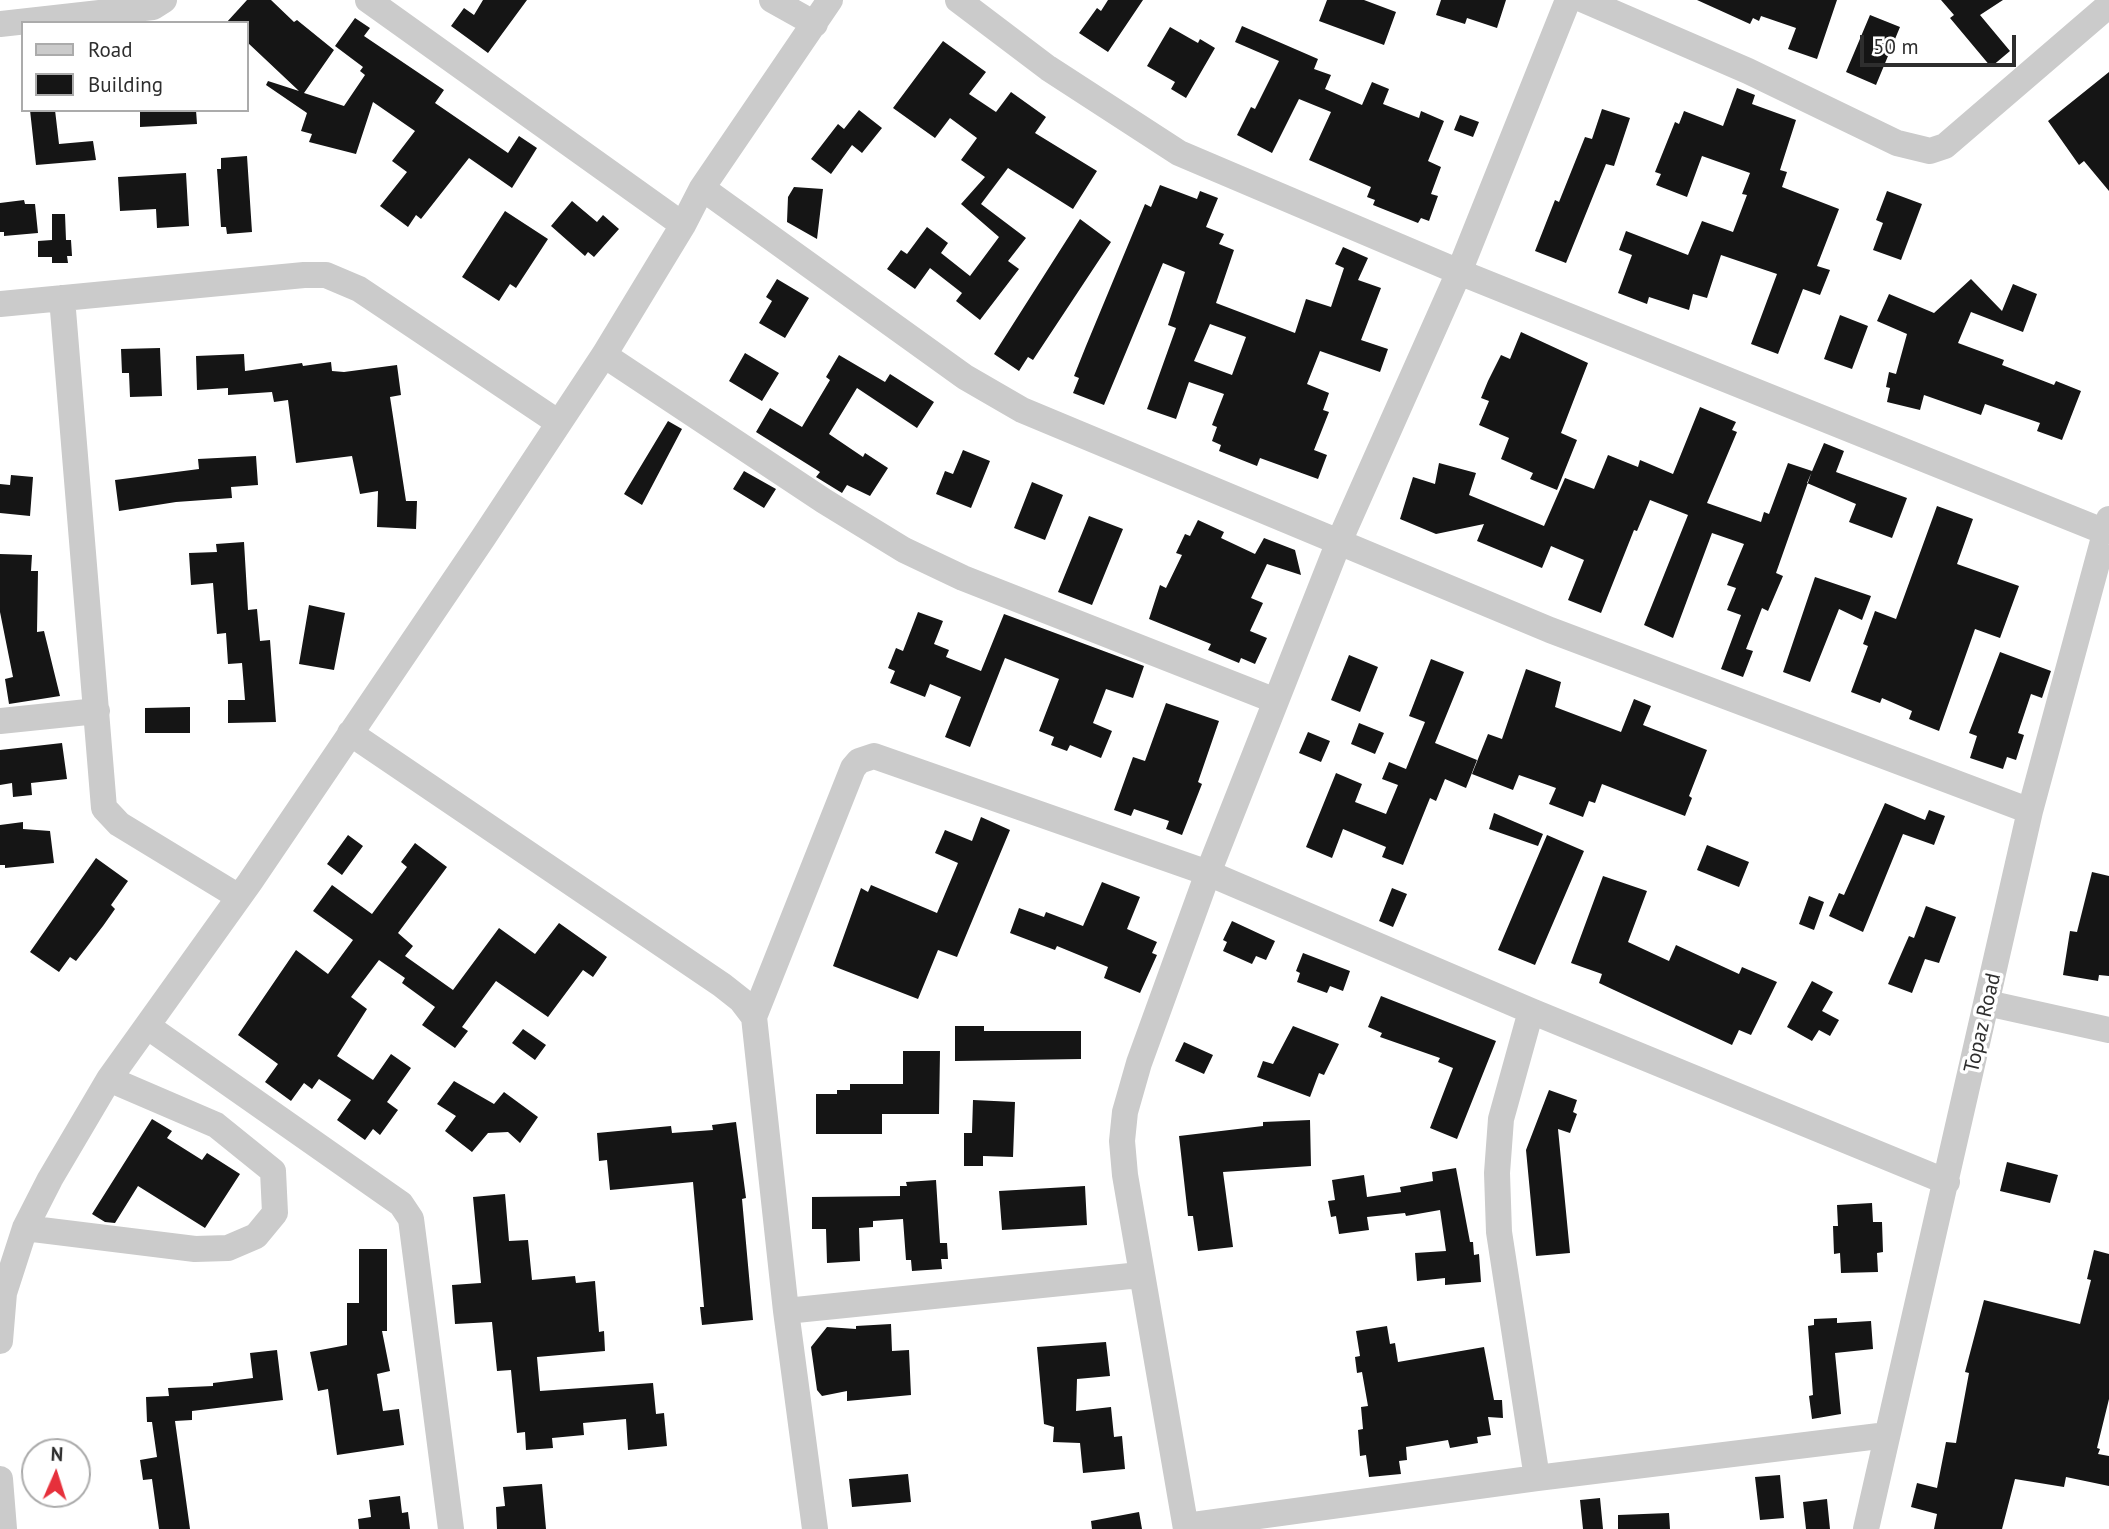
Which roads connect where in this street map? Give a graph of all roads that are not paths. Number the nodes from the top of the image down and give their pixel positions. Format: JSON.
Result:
{"nodes":[{"id":1,"x":164,"y":0,"type":"edge"},
{"id":2,"x":368,"y":0,"type":"edge"},
{"id":3,"x":772,"y":0,"type":"edge"},
{"id":4,"x":830,"y":0,"type":"edge"},
{"id":5,"x":958,"y":0,"type":"edge"},
{"id":6,"x":1568,"y":0,"type":"edge"},
{"id":7,"x":1584,"y":0,"type":"edge"},
{"id":8,"x":2109,"y":5,"type":"edge"},
{"id":9,"x":27,"y":21,"type":"edge"},
{"id":10,"x":21,"y":22,"type":"edge"},
{"id":11,"x":815,"y":23,"type":"junction"},
{"id":12,"x":0,"y":24,"type":"edge"},
{"id":13,"x":702,"y":188,"type":"junction"},
{"id":14,"x":683,"y":225,"type":"junction"},
{"id":15,"x":1459,"y":272,"type":"junction"},
{"id":16,"x":62,"y":298,"type":"junction"},
{"id":17,"x":0,"y":304,"type":"edge"},
{"id":18,"x":604,"y":355,"type":"junction"},
{"id":19,"x":559,"y":423,"type":"junction"},
{"id":20,"x":2107,"y":526,"type":"edge"},
{"id":21,"x":1338,"y":544,"type":"junction"},
{"id":22,"x":1276,"y":701,"type":"junction"},
{"id":23,"x":97,"y":711,"type":"junction"},
{"id":24,"x":0,"y":722,"type":"edge"},
{"id":25,"x":350,"y":733,"type":"junction"},
{"id":26,"x":2030,"y":811,"type":"junction"},
{"id":27,"x":1208,"y":873,"type":"junction"},
{"id":28,"x":239,"y":897,"type":"junction"},
{"id":29,"x":1987,"y":1003,"type":"junction"},
{"id":30,"x":1531,"y":1011,"type":"junction"},
{"id":31,"x":754,"y":1017,"type":"junction"},
{"id":32,"x":147,"y":1026,"type":"junction"},
{"id":33,"x":2109,"y":1030,"type":"edge"},
{"id":34,"x":109,"y":1079,"type":"junction"},
{"id":35,"x":1947,"y":1182,"type":"junction"},
{"id":36,"x":25,"y":1228,"type":"junction"},
{"id":37,"x":1140,"y":1275,"type":"junction"},
{"id":38,"x":2,"y":1293,"type":"edge"},
{"id":39,"x":786,"y":1311,"type":"junction"},
{"id":40,"x":0,"y":1341,"type":"edge"},
{"id":41,"x":1887,"y":1435,"type":"junction"},
{"id":42,"x":1537,"y":1478,"type":"junction"},
{"id":43,"x":0,"y":1479,"type":"edge"},
{"id":44,"x":1186,"y":1528,"type":"edge"},
{"id":45,"x":4,"y":1529,"type":"edge"},
{"id":46,"x":451,"y":1529,"type":"edge"},
{"id":47,"x":815,"y":1529,"type":"edge"},
{"id":48,"x":1866,"y":1529,"type":"edge"}],
"edges":[{"from":1,"to":9,"type":"street"},
{"from":2,"to":14,"type":"street"},
{"from":3,"to":11,"type":"street"},
{"from":4,"to":11,"type":"street"},
{"from":5,"to":15,"type":"street"},
{"from":6,"to":15,"type":"street"},
{"from":7,"to":8,"type":"street"},
{"from":10,"to":12,"type":"street"},
{"from":11,"to":13,"type":"street"},
{"from":13,"to":14,"type":"street"},
{"from":13,"to":21,"type":"street"},
{"from":14,"to":18,"type":"street"},
{"from":15,"to":20,"type":"street"},
{"from":15,"to":21,"type":"street"},
{"from":16,"to":17,"type":"street"},
{"from":16,"to":19,"type":"street"},
{"from":16,"to":23,"type":"street"},
{"from":18,"to":19,"type":"street"},
{"from":18,"to":22,"type":"street"},
{"from":19,"to":25,"type":"street"},
{"from":20,"to":26,"type":"street","name":"Topaz Road"},
{"from":21,"to":22,"type":"street"},
{"from":21,"to":26,"type":"street"},
{"from":22,"to":27,"type":"street"},
{"from":23,"to":24,"type":"street"},
{"from":23,"to":28,"type":"street"},
{"from":25,"to":28,"type":"street"},
{"from":25,"to":31,"type":"street"},
{"from":26,"to":29,"type":"street","name":"Topaz Road"},
{"from":27,"to":30,"type":"street"},
{"from":27,"to":31,"type":"street"},
{"from":27,"to":37,"type":"street"},
{"from":28,"to":32,"type":"street"},
{"from":29,"to":33,"type":"street"},
{"from":29,"to":35,"type":"street","name":"Topaz Road"},
{"from":30,"to":35,"type":"street"},
{"from":30,"to":42,"type":"street"},
{"from":31,"to":39,"type":"street"},
{"from":32,"to":34,"type":"street"},
{"from":32,"to":46,"type":"street"},
{"from":34,"to":36,"type":"street"},
{"from":34,"to":36,"type":"street"},
{"from":35,"to":41,"type":"street","name":"Topaz Road"},
{"from":36,"to":38,"type":"street"},
{"from":37,"to":39,"type":"street"},
{"from":37,"to":44,"type":"street"},
{"from":38,"to":40,"type":"street"},
{"from":39,"to":47,"type":"street"},
{"from":41,"to":42,"type":"street"},
{"from":41,"to":48,"type":"street","name":"Topaz Road"},
{"from":42,"to":44,"type":"street"},
{"from":43,"to":45,"type":"street"}]}
